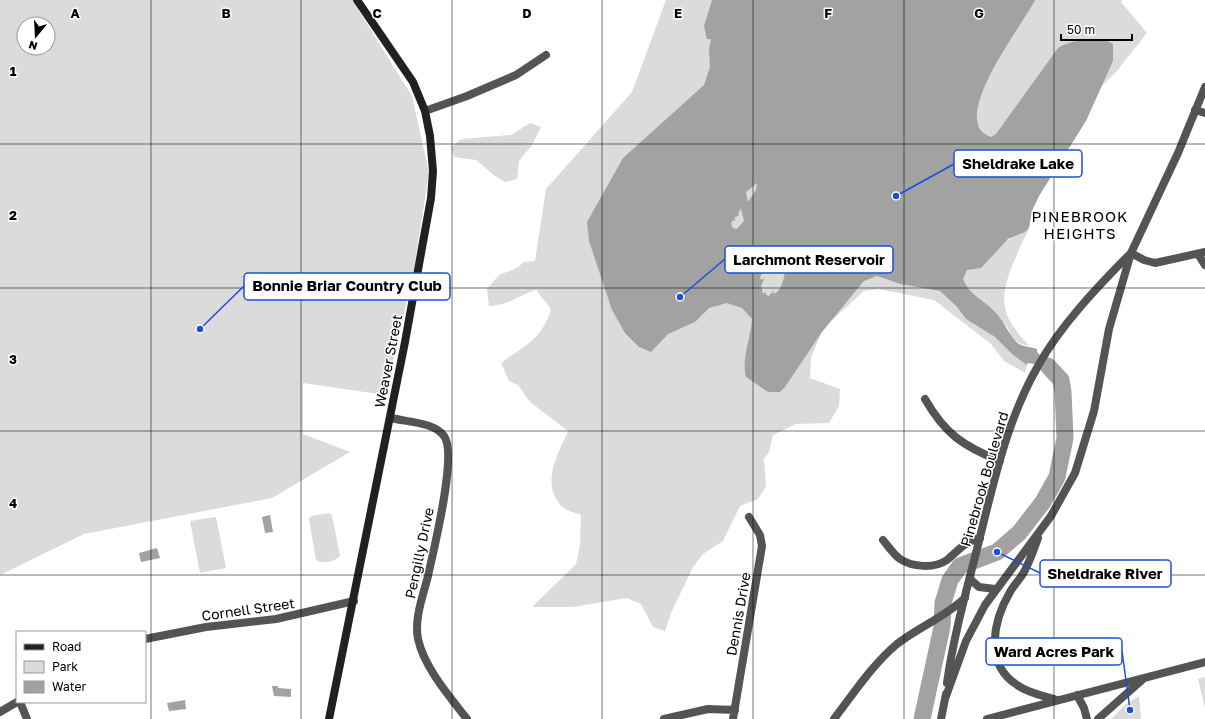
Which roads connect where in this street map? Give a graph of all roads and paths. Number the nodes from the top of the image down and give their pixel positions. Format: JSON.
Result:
{"nodes":[{"id":1,"x":357,"y":0,"type":"edge"},
{"id":2,"x":546,"y":55,"type":"dead end"},
{"id":3,"x":1205,"y":87,"type":"edge"},
{"id":4,"x":1196,"y":110,"type":"junction"},
{"id":5,"x":425,"y":111,"type":"junction"},
{"id":6,"x":1205,"y":113,"type":"edge"},
{"id":7,"x":1131,"y":253,"type":"junction"},
{"id":8,"x":1202,"y":253,"type":"edge"},
{"id":9,"x":1205,"y":265,"type":"edge"},
{"id":10,"x":925,"y":399,"type":"dead end"},
{"id":11,"x":391,"y":418,"type":"junction"},
{"id":12,"x":1000,"y":461,"type":"junction"},
{"id":13,"x":749,"y":517,"type":"dead end"},
{"id":14,"x":1044,"y":526,"type":"junction"},
{"id":15,"x":980,"y":538,"type":"junction"},
{"id":16,"x":883,"y":540,"type":"dead end"},
{"id":17,"x":970,"y":579,"type":"junction"},
{"id":18,"x":995,"y":590,"type":"junction"},
{"id":19,"x":965,"y":598,"type":"junction"},
{"id":20,"x":354,"y":602,"type":"junction"},
{"id":21,"x":146,"y":639,"type":"edge"},
{"id":22,"x":1205,"y":662,"type":"edge"},
{"id":23,"x":1144,"y":678,"type":"junction"},
{"id":24,"x":1077,"y":696,"type":"junction"},
{"id":25,"x":945,"y":699,"type":"junction"},
{"id":26,"x":1058,"y":701,"type":"junction"},
{"id":27,"x":17,"y":703,"type":"edge"},
{"id":28,"x":19,"y":703,"type":"edge"},
{"id":29,"x":735,"y":710,"type":"junction"},
{"id":30,"x":0,"y":712,"type":"edge"},
{"id":31,"x":26,"y":719,"type":"edge"},
{"id":32,"x":329,"y":719,"type":"edge"},
{"id":33,"x":467,"y":719,"type":"edge"},
{"id":34,"x":664,"y":719,"type":"edge"},
{"id":35,"x":733,"y":719,"type":"edge"},
{"id":36,"x":834,"y":719,"type":"edge"},
{"id":37,"x":941,"y":719,"type":"edge"},
{"id":38,"x":990,"y":719,"type":"edge"},
{"id":39,"x":1087,"y":719,"type":"edge"},
{"id":40,"x":1098,"y":719,"type":"edge"}],
"edges":[{"from":1,"to":5,"type":"main road","name":"Weaver Street"},
{"from":2,"to":5,"type":"street"},
{"from":3,"to":4,"type":"street","name":"Pinebrook Boulevard"},
{"from":4,"to":6,"type":"street"},
{"from":4,"to":7,"type":"street","name":"Pinebrook Boulevard"},
{"from":5,"to":11,"type":"main road","name":"Weaver Street"},
{"from":7,"to":8,"type":"street"},
{"from":7,"to":12,"type":"street","name":"Pinebrook Boulevard"},
{"from":7,"to":14,"type":"street","name":"Pinebrook Boulevard"},
{"from":8,"to":9,"type":"street"},
{"from":10,"to":12,"type":"street"},
{"from":11,"to":20,"type":"main road","name":"Weaver Street"},
{"from":11,"to":33,"type":"street","name":"Pengilly Drive"},
{"from":12,"to":15,"type":"street","name":"Pinebrook Boulevard"},
{"from":13,"to":29,"type":"street","name":"Dennis Drive"},
{"from":14,"to":18,"type":"street","name":"Pinebrook Boulevard"},
{"from":14,"to":26,"type":"street"},
{"from":15,"to":16,"type":"street"},
{"from":15,"to":17,"type":"street","name":"Pinebrook Boulevard"},
{"from":17,"to":18,"type":"street"},
{"from":17,"to":19,"type":"street","name":"Pinebrook Boulevard"},
{"from":18,"to":25,"type":"street","name":"Pinebrook Boulevard"},
{"from":19,"to":25,"type":"street","name":"Pinebrook Boulevard"},
{"from":19,"to":36,"type":"street"},
{"from":20,"to":21,"type":"street","name":"Cornell Street"},
{"from":20,"to":32,"type":"main road","name":"Weaver Street"},
{"from":22,"to":23,"type":"street"},
{"from":23,"to":24,"type":"street"},
{"from":23,"to":40,"type":"street"},
{"from":24,"to":26,"type":"street"},
{"from":24,"to":39,"type":"street"},
{"from":25,"to":37,"type":"street","name":"Pinebrook Boulevard"},
{"from":26,"to":38,"type":"street"},
{"from":27,"to":30,"type":"street"},
{"from":28,"to":31,"type":"street"},
{"from":29,"to":34,"type":"street"},
{"from":29,"to":35,"type":"street","name":"Dennis Drive"}]}
